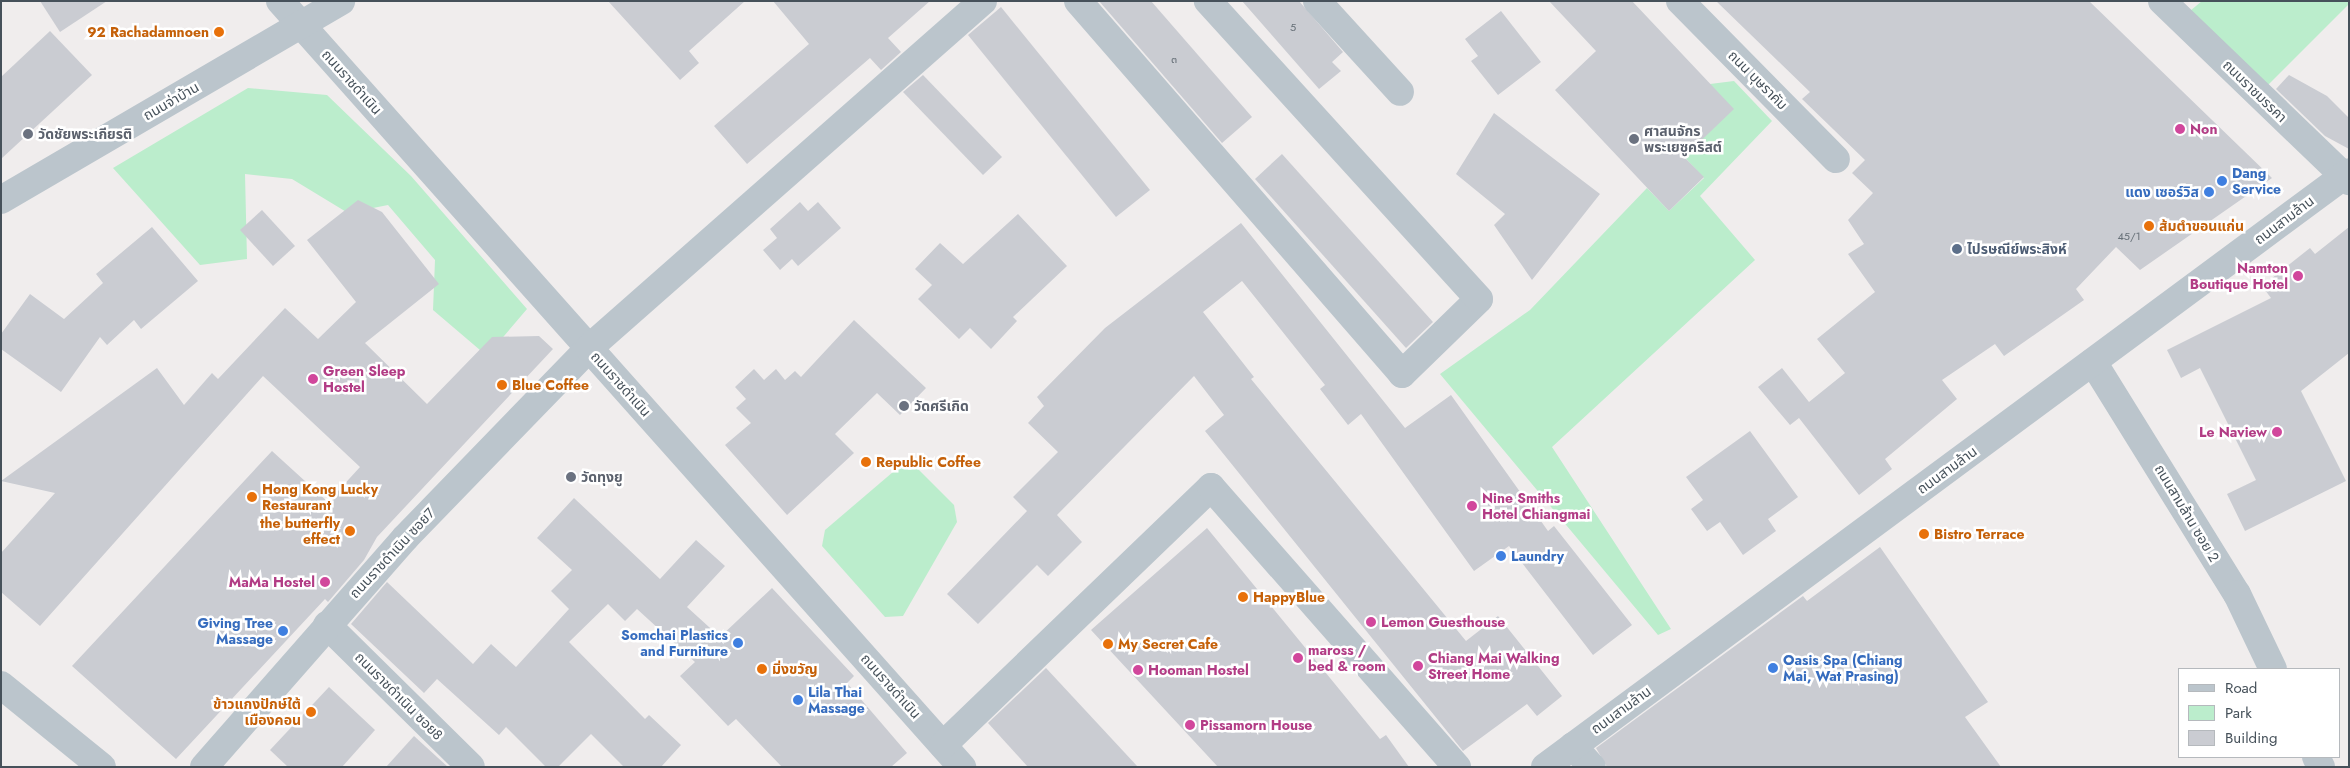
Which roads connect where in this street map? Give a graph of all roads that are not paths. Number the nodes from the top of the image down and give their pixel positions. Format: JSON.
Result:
{"nodes":[{"id":1,"x":280,"y":1,"type":"edge"},
{"id":2,"x":341,"y":1,"type":"edge"},
{"id":3,"x":982,"y":1,"type":"edge"},
{"id":4,"x":1078,"y":1,"type":"edge"},
{"id":5,"x":1208,"y":1,"type":"edge"},
{"id":6,"x":1317,"y":1,"type":"edge"},
{"id":7,"x":1680,"y":1,"type":"edge"},
{"id":8,"x":2162,"y":1,"type":"edge"},
{"id":9,"x":302,"y":25,"type":"junction"},
{"id":10,"x":1400,"y":92,"type":"dead end"},
{"id":11,"x":1836,"y":159,"type":"dead end"},
{"id":12,"x":2347,"y":176,"type":"edge"},
{"id":13,"x":1,"y":200,"type":"edge"},
{"id":14,"x":589,"y":348,"type":"junction"},
{"id":15,"x":2093,"y":362,"type":"junction"},
{"id":16,"x":327,"y":625,"type":"junction"},
{"id":17,"x":2273,"y":668,"type":"edge"},
{"id":18,"x":1,"y":685,"type":"edge"},
{"id":19,"x":943,"y":745,"type":"junction"},
{"id":20,"x":1573,"y":746,"type":"junction"},
{"id":21,"x":102,"y":767,"type":"edge"},
{"id":22,"x":204,"y":767,"type":"edge"},
{"id":23,"x":472,"y":767,"type":"edge"},
{"id":24,"x":962,"y":767,"type":"edge"},
{"id":25,"x":1457,"y":767,"type":"edge"},
{"id":26,"x":1545,"y":767,"type":"edge"},
{"id":27,"x":1592,"y":767,"type":"edge"}],
"edges":[{"from":1,"to":9,"type":"street","name":"ถนนราชดำเนิน"},
{"from":2,"to":9,"type":"street","name":"ถนนจ่าบ้าน"},
{"from":3,"to":14,"type":"street","name":"ถนนราชดำเนิน ซอย7"},
{"from":4,"to":5,"type":"street"},
{"from":6,"to":10,"type":"street"},
{"from":7,"to":11,"type":"street","name":"ถนน บุษราคัม"},
{"from":8,"to":12,"type":"street","name":"ถนนราชมรรคา"},
{"from":9,"to":13,"type":"street","name":"ถนนจ่าบ้าน"},
{"from":9,"to":14,"type":"street","name":"ถนนราชดำเนิน"},
{"from":12,"to":15,"type":"street","name":"ถนนสามล้าน"},
{"from":14,"to":16,"type":"street","name":"ถนนราชดำเนิน ซอย7"},
{"from":14,"to":19,"type":"street","name":"ถนนราชดำเนิน"},
{"from":15,"to":17,"type":"street","name":"ถนนสามล้าน ซอย 2"},
{"from":15,"to":20,"type":"street","name":"ถนนสามล้าน"},
{"from":16,"to":22,"type":"street","name":"ถนนราชดำเนิน ซอย7"},
{"from":16,"to":23,"type":"street","name":"ถนนราชดำเนิน ซอย8"},
{"from":18,"to":21,"type":"street"},
{"from":19,"to":24,"type":"street","name":"ถนนราชดำเนิน"},
{"from":19,"to":25,"type":"street"},
{"from":20,"to":26,"type":"street","name":"ถนนสามล้าน"},
{"from":20,"to":27,"type":"street"}]}
